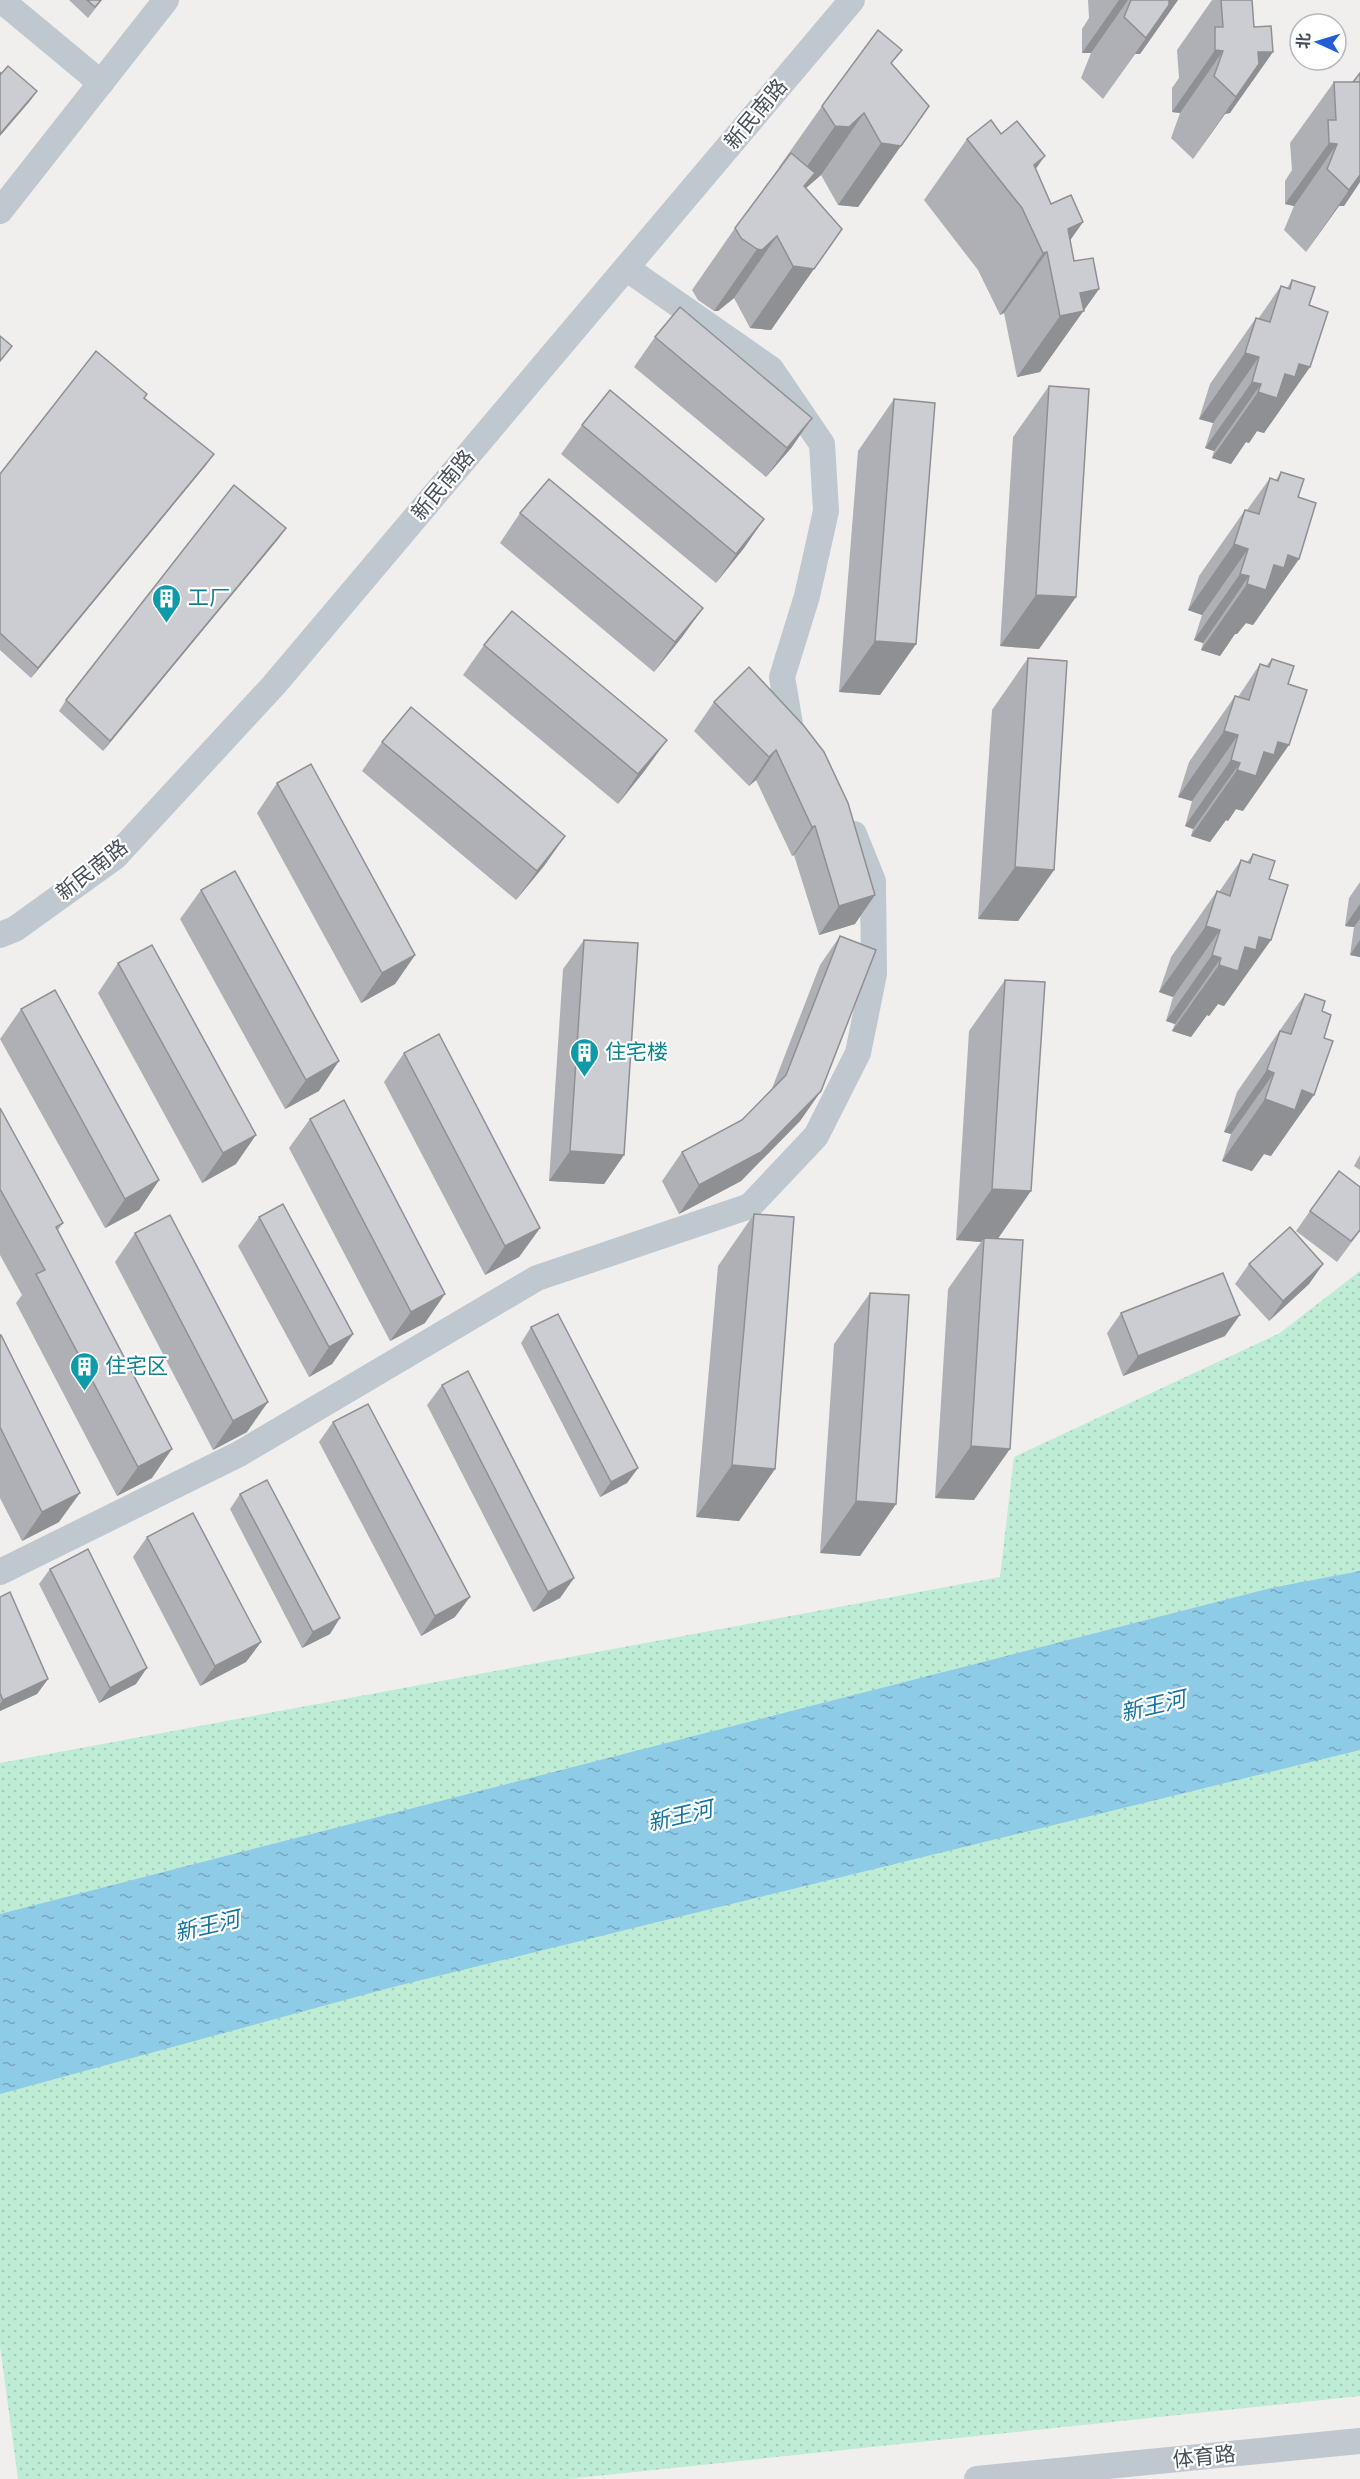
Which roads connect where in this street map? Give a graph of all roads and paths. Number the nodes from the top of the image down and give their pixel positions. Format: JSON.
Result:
{"nodes":[{"id":1,"x":1,"y":0,"type":"edge"},
{"id":2,"x":166,"y":0,"type":"edge"},
{"id":3,"x":852,"y":0,"type":"edge"},
{"id":4,"x":101,"y":83,"type":"junction"},
{"id":5,"x":0,"y":212,"type":"edge"},
{"id":6,"x":626,"y":268,"type":"junction"},
{"id":7,"x":806,"y":759,"type":"edge"},
{"id":8,"x":844,"y":810,"type":"edge"},
{"id":9,"x":0,"y":935,"type":"edge"},
{"id":10,"x":0,"y":1572,"type":"edge"},
{"id":11,"x":1360,"y":2441,"type":"edge"},
{"id":12,"x":977,"y":2479,"type":"edge"}],
"edges":[{"from":1,"to":4,"type":"street"},
{"from":2,"to":4,"type":"street"},
{"from":3,"to":6,"type":"street","name":"新民南路"},
{"from":4,"to":5,"type":"street"},
{"from":6,"to":7,"type":"street"},
{"from":6,"to":9,"type":"street","name":"新民南路"},
{"from":8,"to":10,"type":"street"},
{"from":11,"to":12,"type":"street","name":"体育路"}]}
